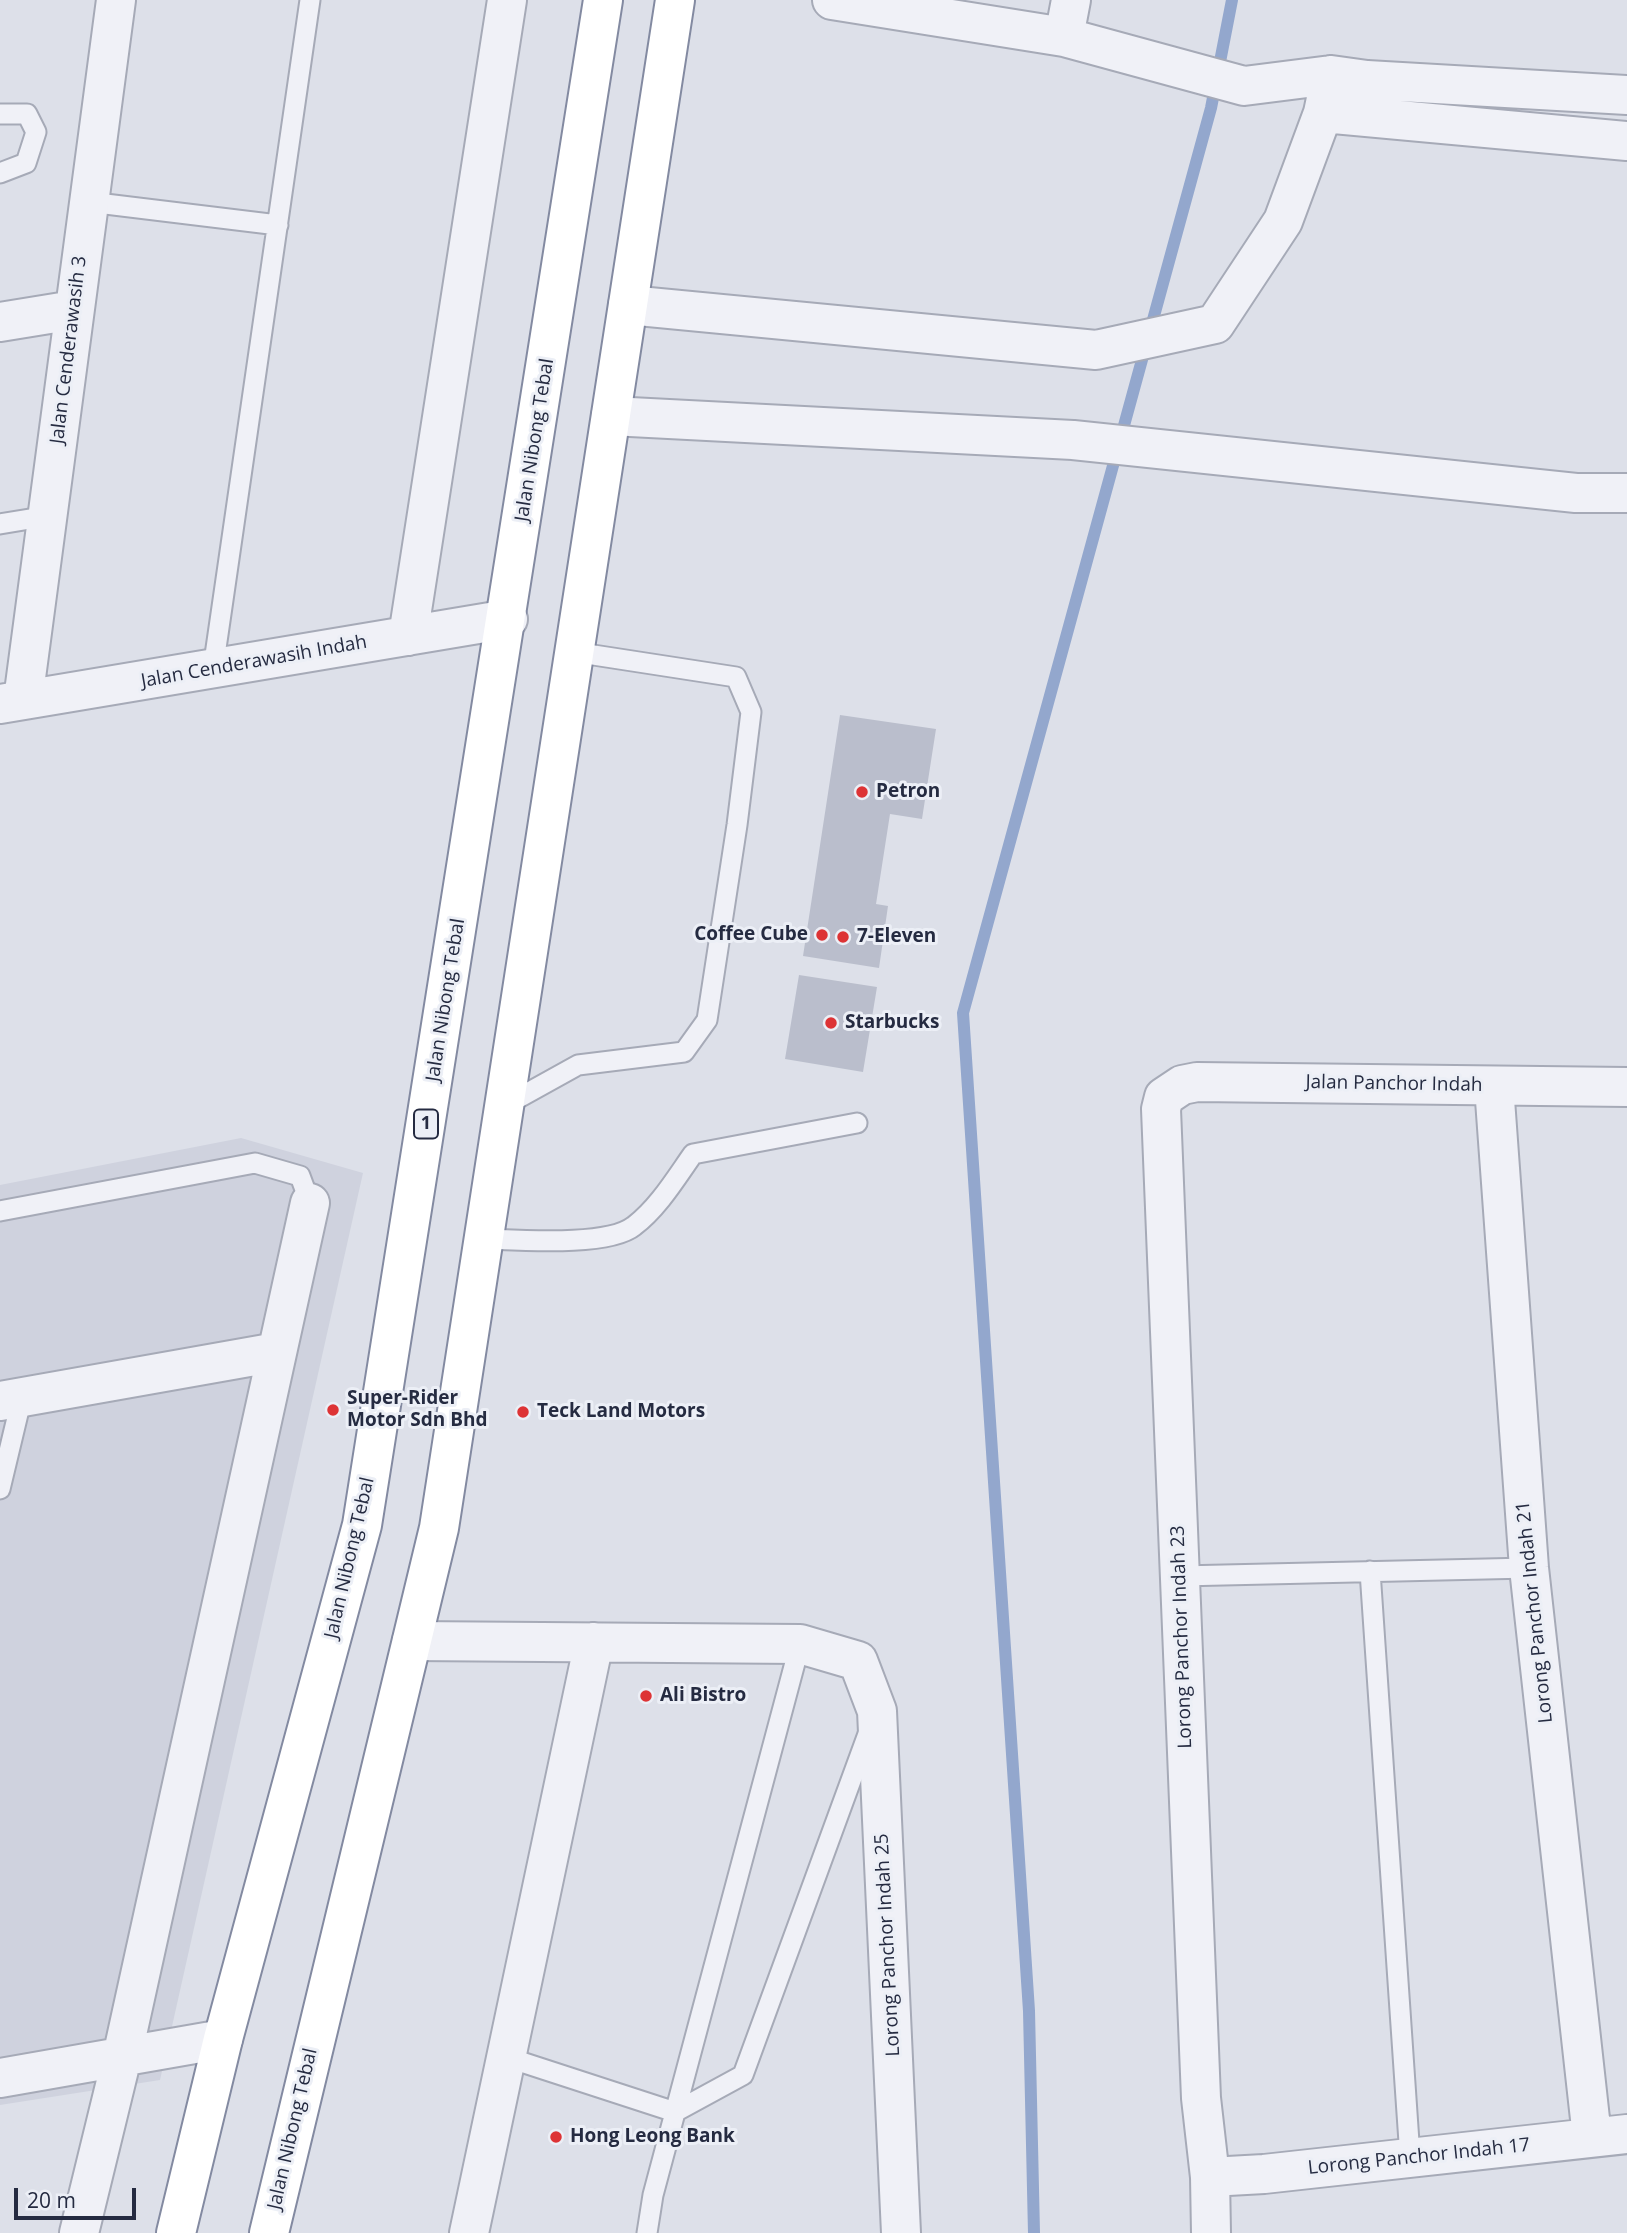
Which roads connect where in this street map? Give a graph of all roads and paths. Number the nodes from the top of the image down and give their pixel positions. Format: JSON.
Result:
{"nodes":[{"id":1,"x":116,"y":0,"type":"edge"},
{"id":2,"x":310,"y":0,"type":"edge"},
{"id":3,"x":507,"y":0,"type":"edge"},
{"id":4,"x":603,"y":0,"type":"edge"},
{"id":5,"x":675,"y":0,"type":"edge"},
{"id":6,"x":832,"y":0,"type":"edge"},
{"id":7,"x":1067,"y":18,"type":"edge"},
{"id":8,"x":1331,"y":75,"type":"junction"},
{"id":9,"x":1627,"y":95,"type":"edge"},
{"id":10,"x":1323,"y":113,"type":"junction"},
{"id":11,"x":0,"y":114,"type":"edge"},
{"id":12,"x":1627,"y":141,"type":"edge"},
{"id":13,"x":0,"y":173,"type":"edge"},
{"id":14,"x":89,"y":202,"type":"junction"},
{"id":15,"x":278,"y":225,"type":"junction"},
{"id":16,"x":628,"y":305,"type":"junction"},
{"id":17,"x":74,"y":310,"type":"junction"},
{"id":18,"x":0,"y":322,"type":"edge"},
{"id":19,"x":611,"y":416,"type":"junction"},
{"id":20,"x":1627,"y":493,"type":"edge"},
{"id":21,"x":48,"y":516,"type":"junction"},
{"id":22,"x":0,"y":524,"type":"edge"},
{"id":23,"x":508,"y":619,"type":"junction"},
{"id":24,"x":408,"y":636,"type":"junction"},
{"id":25,"x":574,"y":652,"type":"junction"},
{"id":26,"x":213,"y":669,"type":"junction"},
{"id":27,"x":12,"y":702,"type":"edge"},
{"id":28,"x":1494,"y":1086,"type":"junction"},
{"id":29,"x":1627,"y":1087,"type":"edge"},
{"id":30,"x":1164,"y":1097,"type":"joint"},
{"id":31,"x":504,"y":1106,"type":"junction"},
{"id":32,"x":857,"y":1123,"type":"dead end"},
{"id":33,"x":310,"y":1203,"type":"joint"},
{"id":34,"x":0,"y":1211,"type":"edge"},
{"id":35,"x":484,"y":1239,"type":"junction"},
{"id":36,"x":277,"y":1352,"type":"junction"},
{"id":37,"x":11,"y":1399,"type":"edge"},
{"id":38,"x":0,"y":1489,"type":"edge"},
{"id":39,"x":1529,"y":1568,"type":"junction"},
{"id":40,"x":1370,"y":1571,"type":"junction"},
{"id":41,"x":1180,"y":1576,"type":"junction"},
{"id":42,"x":412,"y":1641,"type":"junction"},
{"id":43,"x":594,"y":1642,"type":"junction"},
{"id":44,"x":800,"y":1644,"type":"junction"},
{"id":45,"x":877,"y":1710,"type":"junction"},
{"id":46,"x":223,"y":2039,"type":"junction"},
{"id":47,"x":122,"y":2057,"type":"junction"},
{"id":48,"x":506,"y":2057,"type":"junction"},
{"id":49,"x":0,"y":2078,"type":"edge"},
{"id":50,"x":676,"y":2112,"type":"junction"},
{"id":51,"x":1609,"y":2136,"type":"edge"},
{"id":52,"x":1410,"y":2157,"type":"junction"},
{"id":53,"x":1210,"y":2176,"type":"junction"},
{"id":54,"x":79,"y":2233,"type":"edge"},
{"id":55,"x":176,"y":2233,"type":"edge"},
{"id":56,"x":270,"y":2233,"type":"edge"},
{"id":57,"x":470,"y":2233,"type":"edge"},
{"id":58,"x":648,"y":2233,"type":"edge"},
{"id":59,"x":901,"y":2233,"type":"edge"},
{"id":60,"x":1211,"y":2233,"type":"edge"}],
"edges":[{"from":1,"to":14,"type":"street","name":"Jalan Cenderawasih 3"},
{"from":2,"to":15,"type":"lane"},
{"from":3,"to":24,"type":"street"},
{"from":4,"to":23,"type":"highway","name":"Jalan Nibong Tebal","number":"1"},
{"from":5,"to":16,"type":"highway","name":"Jalan Nibong Tebal"},
{"from":6,"to":7,"type":"street"},
{"from":7,"to":8,"type":"street"},
{"from":8,"to":9,"type":"street"},
{"from":8,"to":10,"type":"street"},
{"from":10,"to":12,"type":"street"},
{"from":10,"to":16,"type":"street"},
{"from":11,"to":13,"type":"lane"},
{"from":14,"to":15,"type":"lane"},
{"from":14,"to":17,"type":"street","name":"Jalan Cenderawasih 3"},
{"from":15,"to":26,"type":"lane"},
{"from":16,"to":19,"type":"highway","name":"Jalan Nibong Tebal"},
{"from":17,"to":18,"type":"street"},
{"from":17,"to":21,"type":"street","name":"Jalan Cenderawasih 3"},
{"from":19,"to":20,"type":"street"},
{"from":19,"to":25,"type":"highway","name":"Jalan Nibong Tebal"},
{"from":21,"to":22,"type":"lane"},
{"from":21,"to":27,"type":"street","name":"Jalan Cenderawasih 3"},
{"from":23,"to":24,"type":"street","name":"Jalan Cenderawasih Indah"},
{"from":23,"to":46,"type":"highway","name":"Jalan Nibong Tebal","number":"1"},
{"from":24,"to":26,"type":"street","name":"Jalan Cenderawasih Indah"},
{"from":25,"to":31,"type":"highway","name":"Jalan Nibong Tebal"},
{"from":25,"to":31,"type":"lane"},
{"from":26,"to":27,"type":"street","name":"Jalan Cenderawasih Indah"},
{"from":28,"to":29,"type":"street","name":"Jalan Panchor Indah"},
{"from":28,"to":30,"type":"street","name":"Jalan Panchor Indah"},
{"from":28,"to":39,"type":"street","name":"Lorong Panchor Indah 21"},
{"from":30,"to":41,"type":"street","name":"Lorong Panchor Indah 23"},
{"from":31,"to":35,"type":"highway","name":"Jalan Nibong Tebal"},
{"from":32,"to":35,"type":"lane"},
{"from":33,"to":34,"type":"lane"},
{"from":33,"to":36,"type":"street"},
{"from":35,"to":42,"type":"highway","name":"Jalan Nibong Tebal"},
{"from":36,"to":37,"type":"street"},
{"from":36,"to":47,"type":"street"},
{"from":37,"to":38,"type":"lane"},
{"from":39,"to":40,"type":"lane"},
{"from":39,"to":51,"type":"street","name":"Lorong Panchor Indah 21"},
{"from":40,"to":41,"type":"lane"},
{"from":40,"to":52,"type":"lane"},
{"from":41,"to":53,"type":"street","name":"Lorong Panchor Indah 23"},
{"from":42,"to":43,"type":"street"},
{"from":42,"to":56,"type":"highway","name":"Jalan Nibong Tebal"},
{"from":43,"to":44,"type":"street"},
{"from":43,"to":48,"type":"street"},
{"from":44,"to":45,"type":"street","name":"Lorong Panchor Indah 25"},
{"from":44,"to":50,"type":"lane"},
{"from":45,"to":50,"type":"lane"},
{"from":45,"to":59,"type":"street","name":"Lorong Panchor Indah 25"},
{"from":46,"to":47,"type":"street"},
{"from":46,"to":55,"type":"highway","name":"Jalan Nibong Tebal","number":"1"},
{"from":47,"to":49,"type":"street"},
{"from":47,"to":54,"type":"street"},
{"from":48,"to":50,"type":"lane"},
{"from":48,"to":57,"type":"street"},
{"from":50,"to":58,"type":"lane"},
{"from":51,"to":52,"type":"street","name":"Lorong Panchor Indah 17"},
{"from":52,"to":53,"type":"street","name":"Lorong Panchor Indah 17"},
{"from":53,"to":60,"type":"street","name":"Lorong Panchor Indah 23"}]}
